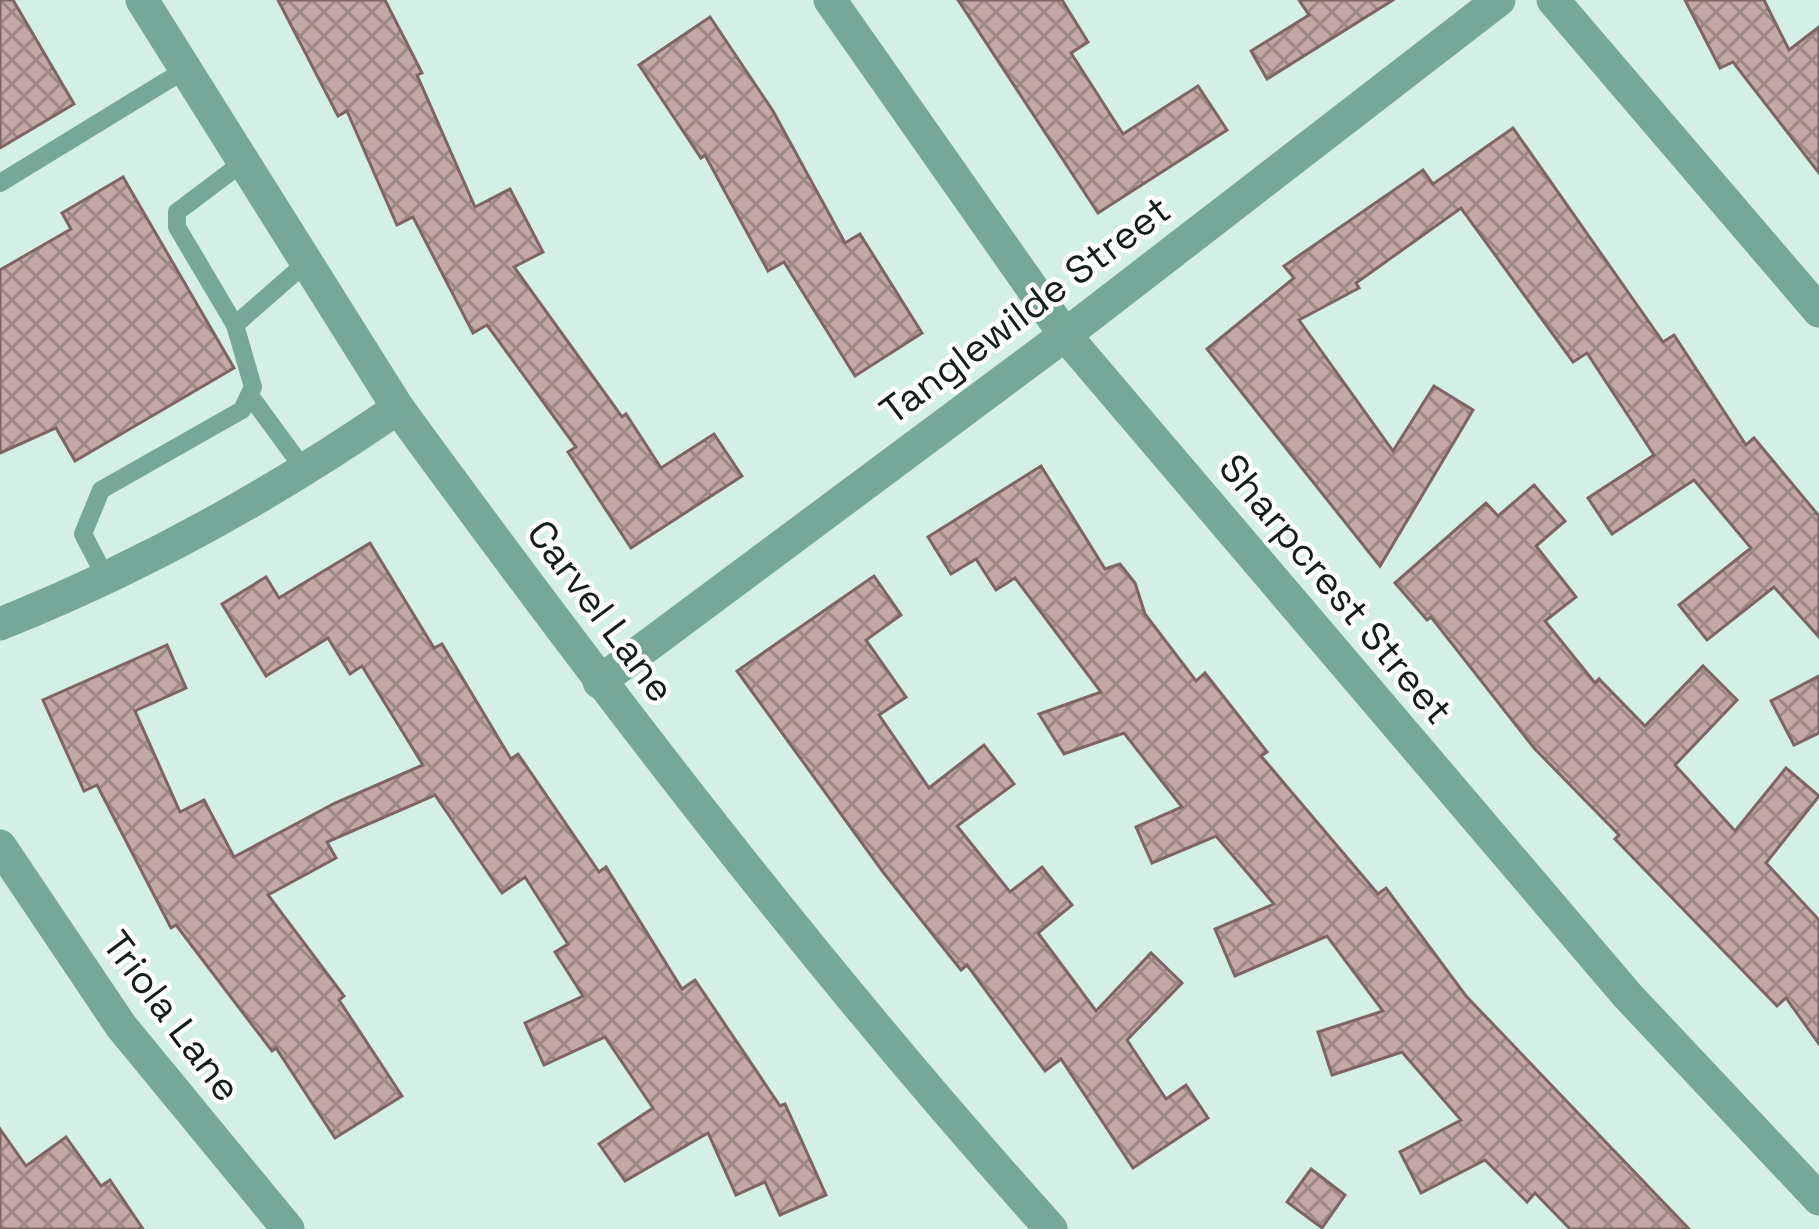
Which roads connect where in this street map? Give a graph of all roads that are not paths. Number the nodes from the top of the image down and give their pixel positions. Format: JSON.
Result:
{"nodes":[{"id":1,"x":142,"y":0,"type":"edge"},
{"id":2,"x":830,"y":0,"type":"edge"},
{"id":3,"x":1499,"y":0,"type":"edge"},
{"id":4,"x":1553,"y":0,"type":"edge"},
{"id":5,"x":183,"y":70,"type":"junction"},
{"id":6,"x":242,"y":163,"type":"junction"},
{"id":7,"x":0,"y":183,"type":"edge"},
{"id":8,"x":307,"y":262,"type":"junction"},
{"id":9,"x":1819,"y":311,"type":"edge"},
{"id":10,"x":235,"y":325,"type":"junction"},
{"id":11,"x":1065,"y":335,"type":"junction"},
{"id":12,"x":251,"y":397,"type":"junction"},
{"id":13,"x":398,"y":408,"type":"junction"},
{"id":14,"x":306,"y":472,"type":"junction"},
{"id":15,"x":106,"y":580,"type":"junction"},
{"id":16,"x":0,"y":624,"type":"edge"},
{"id":17,"x":598,"y":682,"type":"junction"},
{"id":18,"x":0,"y":846,"type":"edge"},
{"id":19,"x":1819,"y":1199,"type":"edge"},
{"id":20,"x":288,"y":1229,"type":"edge"},
{"id":21,"x":1051,"y":1229,"type":"edge"}],
"edges":[{"from":1,"to":5,"type":"street","name":"Carvel Lane"},
{"from":2,"to":11,"type":"street","name":"Sharpcrest Street"},
{"from":3,"to":11,"type":"street","name":"Tanglewilde Street"},
{"from":4,"to":9,"type":"street"},
{"from":5,"to":6,"type":"street","name":"Carvel Lane"},
{"from":5,"to":7,"type":"lane"},
{"from":6,"to":8,"type":"street","name":"Carvel Lane"},
{"from":6,"to":10,"type":"lane"},
{"from":8,"to":10,"type":"lane"},
{"from":8,"to":13,"type":"street","name":"Carvel Lane"},
{"from":10,"to":12,"type":"lane"},
{"from":11,"to":17,"type":"street","name":"Tanglewilde Street"},
{"from":11,"to":19,"type":"street","name":"Sharpcrest Street"},
{"from":12,"to":14,"type":"lane"},
{"from":12,"to":15,"type":"lane"},
{"from":13,"to":14,"type":"street"},
{"from":13,"to":17,"type":"street","name":"Carvel Lane"},
{"from":14,"to":15,"type":"street"},
{"from":15,"to":16,"type":"street"},
{"from":17,"to":21,"type":"street","name":"Carvel Lane"},
{"from":18,"to":20,"type":"street","name":"Triola Lane"}]}
